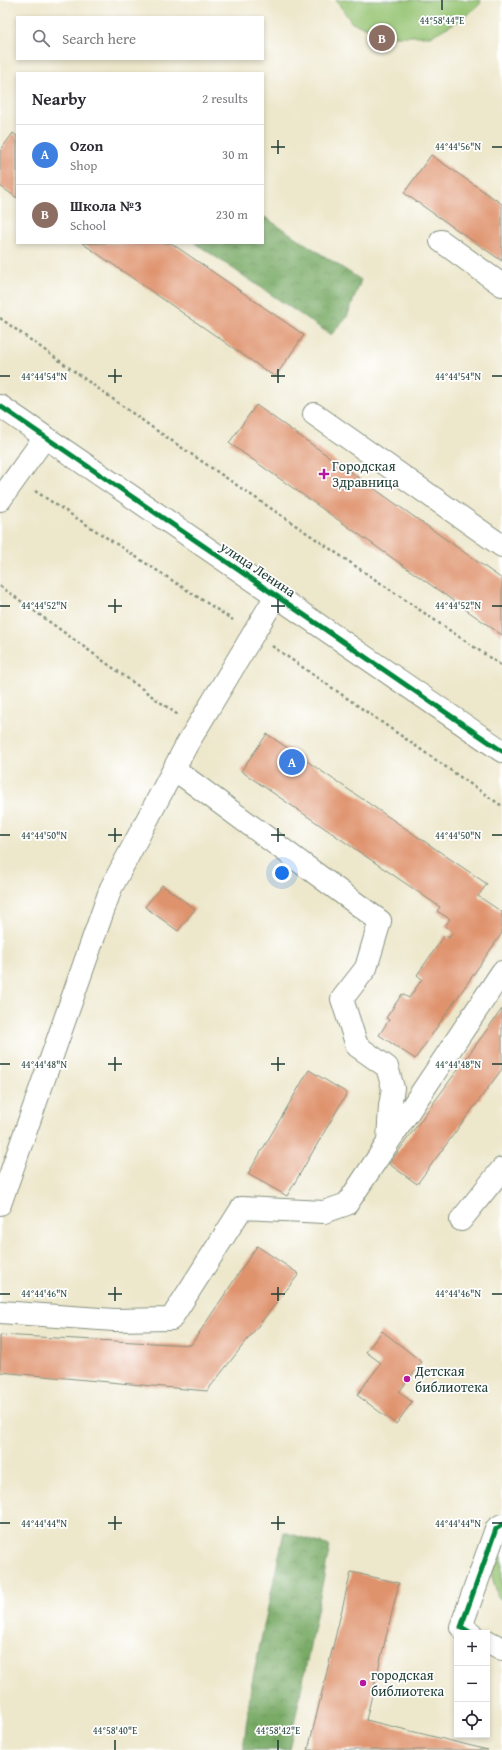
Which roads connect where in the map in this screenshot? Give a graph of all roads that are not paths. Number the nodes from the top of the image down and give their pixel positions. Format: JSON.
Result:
{"nodes":[{"id":1,"x":441,"y":241,"type":"dead end"},
{"id":2,"x":502,"y":284,"type":"edge"},
{"id":3,"x":0,"y":406,"type":"edge"},
{"id":4,"x":314,"y":414,"type":"dead end"},
{"id":5,"x":45,"y":437,"type":"junction"},
{"id":6,"x":0,"y":500,"type":"edge"},
{"id":7,"x":502,"y":546,"type":"edge"},
{"id":8,"x":276,"y":596,"type":"junction"},
{"id":9,"x":500,"y":744,"type":"edge"},
{"id":10,"x":174,"y":769,"type":"junction"},
{"id":11,"x":502,"y":972,"type":"edge"},
{"id":12,"x":388,"y":1142,"type":"junction"},
{"id":13,"x":502,"y":1169,"type":"edge"},
{"id":14,"x":0,"y":1204,"type":"edge"},
{"id":15,"x":461,"y":1220,"type":"dead end"},
{"id":16,"x":0,"y":1312,"type":"edge"},
{"id":17,"x":502,"y":1525,"type":"edge"},
{"id":18,"x":466,"y":1630,"type":"edge"},
{"id":19,"x":490,"y":1643,"type":"edge"},
{"id":20,"x":502,"y":1649,"type":"edge"}],
"edges":[{"from":1,"to":2,"type":"street"},
{"from":3,"to":5,"type":"street","name":"улица Ленина"},
{"from":4,"to":7,"type":"street"},
{"from":5,"to":6,"type":"street"},
{"from":5,"to":8,"type":"street","name":"улица Ленина"},
{"from":8,"to":9,"type":"street","name":"улица Ленина"},
{"from":8,"to":10,"type":"street"},
{"from":10,"to":12,"type":"street"},
{"from":10,"to":14,"type":"street"},
{"from":11,"to":12,"type":"street"},
{"from":12,"to":16,"type":"street"},
{"from":13,"to":15,"type":"street"},
{"from":17,"to":18,"type":"street"},
{"from":19,"to":20,"type":"street"}]}
